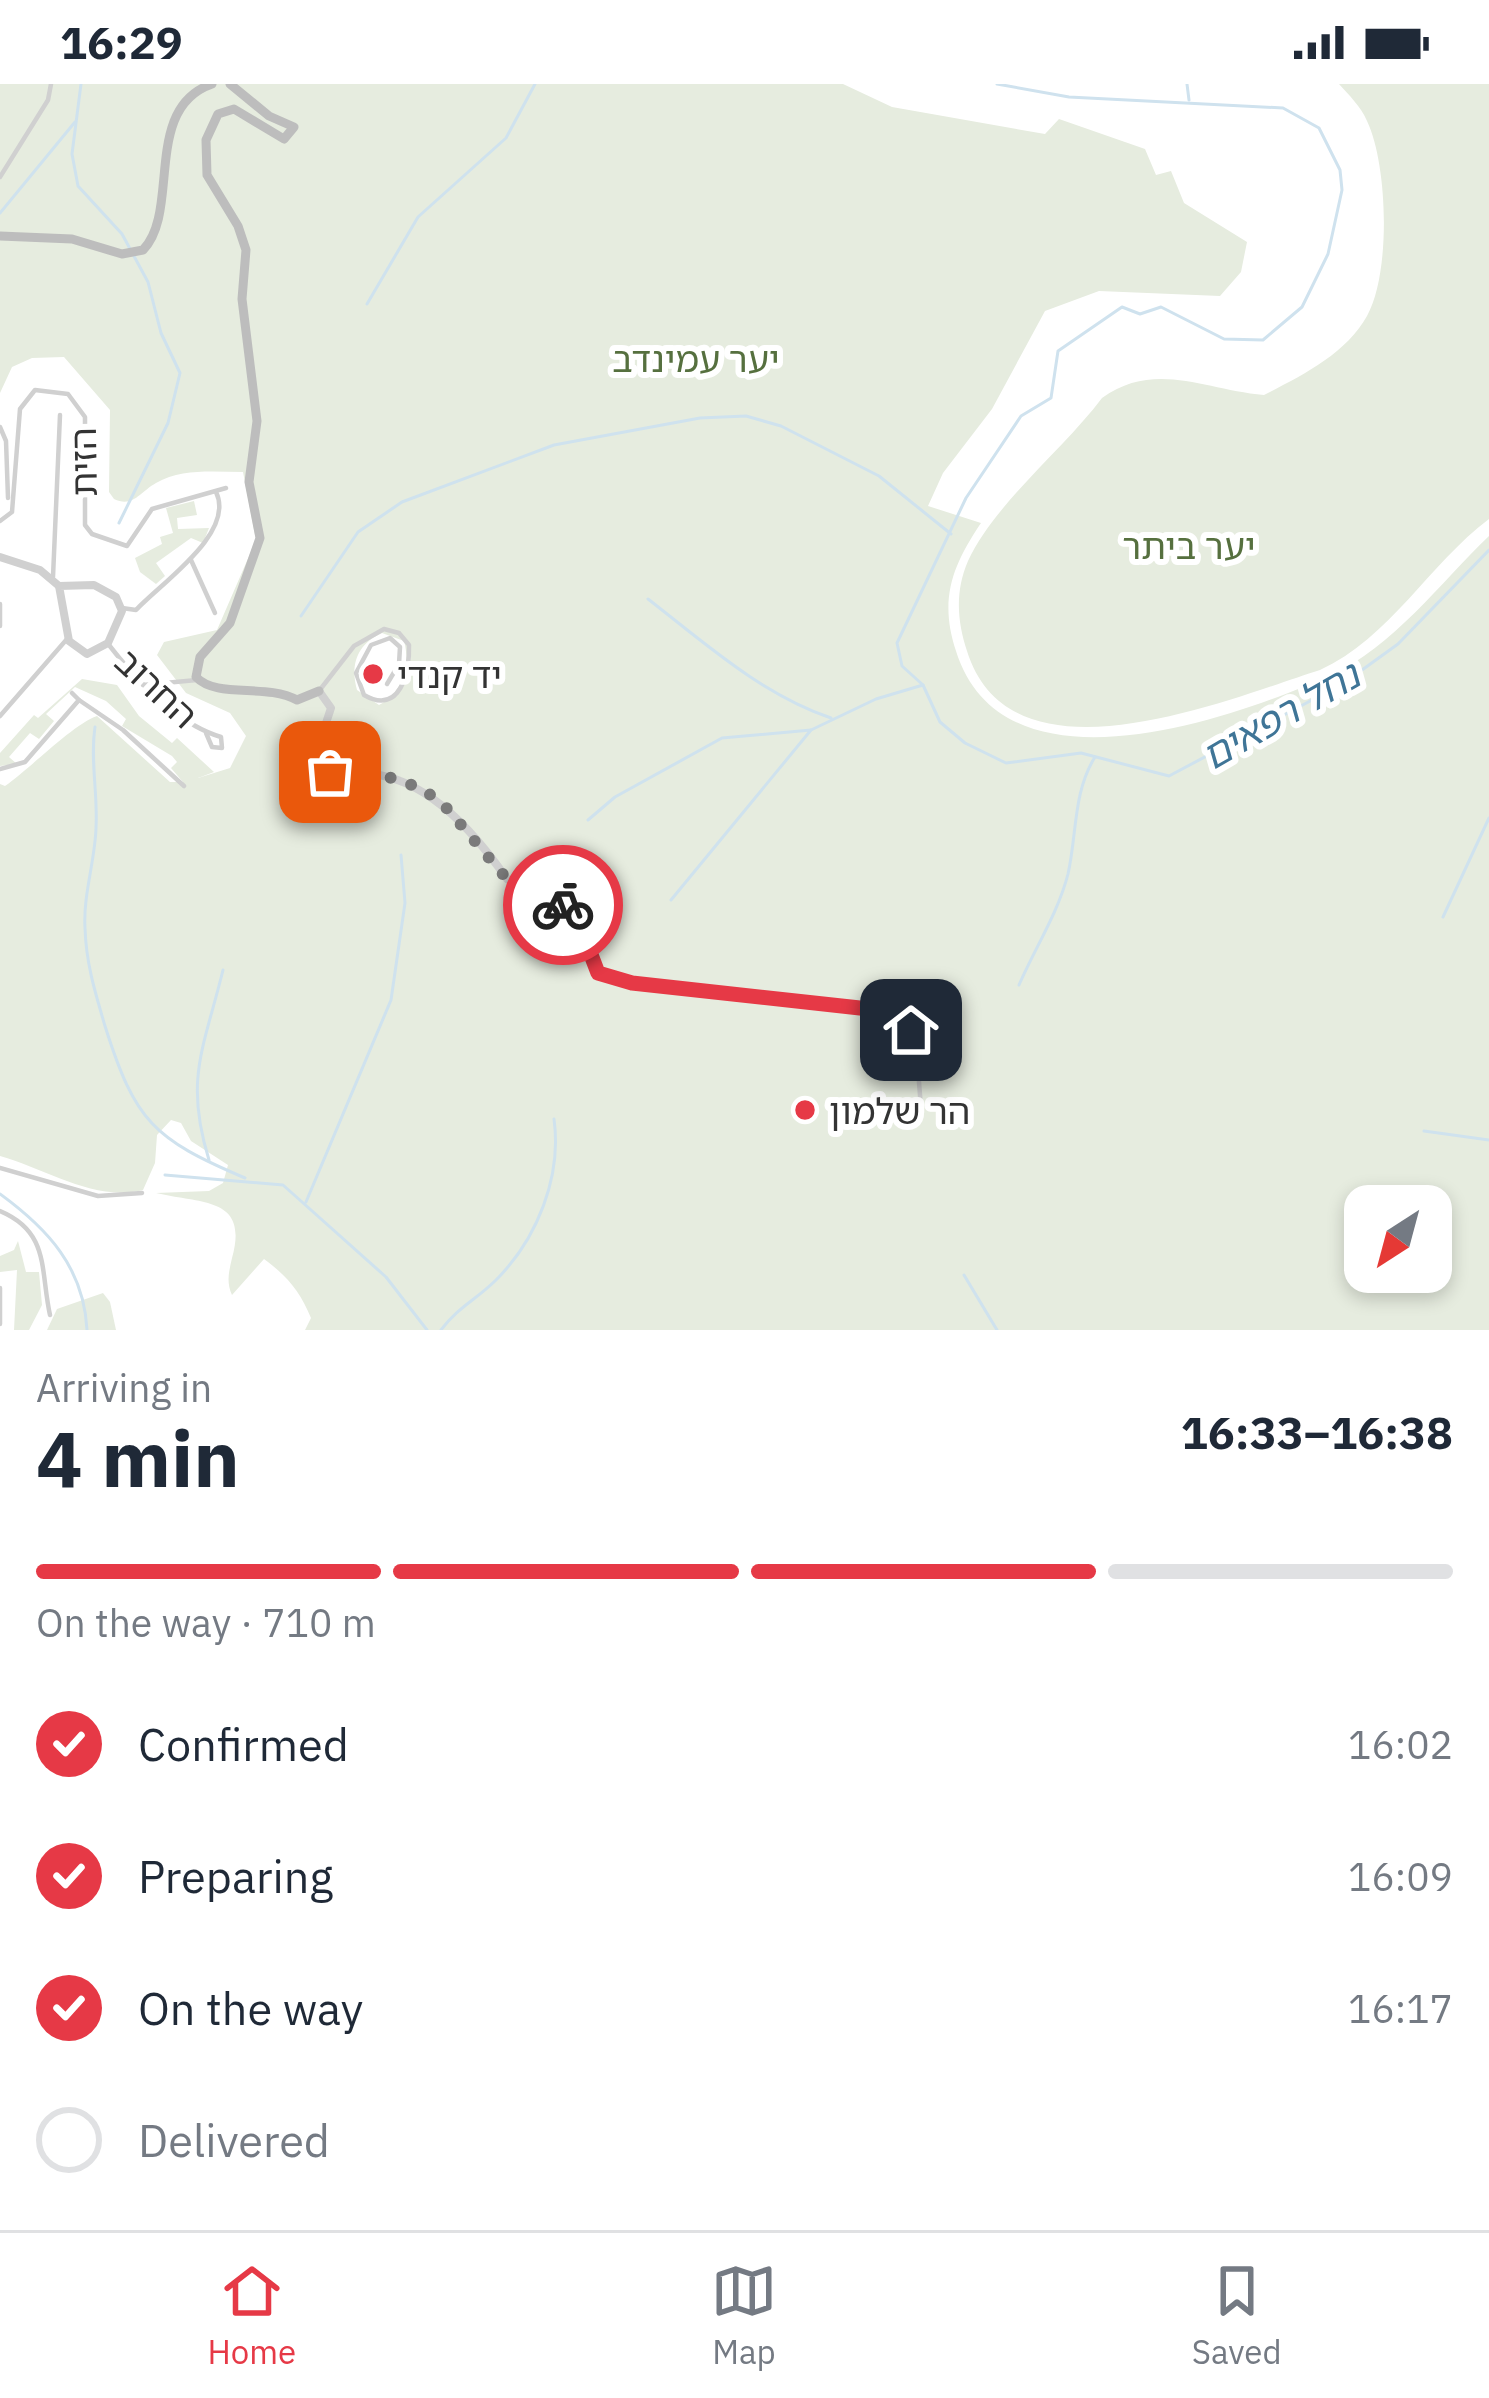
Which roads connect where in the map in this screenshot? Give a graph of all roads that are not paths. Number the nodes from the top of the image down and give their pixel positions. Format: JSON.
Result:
{"nodes":[{"id":1,"x":51,"y":84,"type":"edge"},
{"id":2,"x":212,"y":84,"type":"edge"},
{"id":3,"x":230,"y":84,"type":"edge"},
{"id":4,"x":0,"y":177,"type":"edge"},
{"id":5,"x":0,"y":236,"type":"edge"},
{"id":6,"x":60,"y":416,"type":"dead end"},
{"id":7,"x":0,"y":427,"type":"edge"},
{"id":8,"x":226,"y":488,"type":"dead end"},
{"id":9,"x":215,"y":491,"type":"junction"},
{"id":10,"x":0,"y":494,"type":"edge"},
{"id":11,"x":10,"y":499,"type":"junction"},
{"id":12,"x":0,"y":521,"type":"edge"},
{"id":13,"x":0,"y":557,"type":"edge"},
{"id":14,"x":191,"y":560,"type":"junction"},
{"id":15,"x":53,"y":577,"type":"junction"},
{"id":16,"x":59,"y":586,"type":"junction"},
{"id":17,"x":0,"y":604,"type":"edge"},
{"id":18,"x":122,"y":608,"type":"junction"},
{"id":19,"x":215,"y":613,"type":"dead end"},
{"id":20,"x":0,"y":626,"type":"edge"},
{"id":21,"x":68,"y":639,"type":"junction"},
{"id":22,"x":108,"y":643,"type":"junction"},
{"id":23,"x":198,"y":680,"type":"junction"},
{"id":24,"x":387,"y":684,"type":"dead end"},
{"id":25,"x":143,"y":685,"type":"junction"},
{"id":26,"x":319,"y":691,"type":"junction"},
{"id":27,"x":72,"y":693,"type":"dead end"},
{"id":28,"x":79,"y":700,"type":"junction"},
{"id":29,"x":0,"y":716,"type":"edge"},
{"id":30,"x":206,"y":734,"type":"dead end"},
{"id":31,"x":0,"y":770,"type":"edge"},
{"id":32,"x":184,"y":786,"type":"dead end"},
{"id":33,"x":507,"y":879,"type":"joint"},
{"id":34,"x":899,"y":1023,"type":"junction"},
{"id":35,"x":923,"y":1035,"type":"dead end"},
{"id":36,"x":921,"y":1108,"type":"dead end"},
{"id":37,"x":0,"y":1168,"type":"edge"},
{"id":38,"x":142,"y":1193,"type":"dead end"},
{"id":39,"x":0,"y":1210,"type":"edge"},
{"id":40,"x":0,"y":1288,"type":"edge"},
{"id":41,"x":50,"y":1315,"type":"dead end"},
{"id":42,"x":0,"y":1324,"type":"edge"}],
"edges":[{"from":1,"to":4,"type":"street"},
{"from":2,"to":5,"type":"main road"},
{"from":3,"to":23,"type":"main road"},
{"from":6,"to":15,"type":"street"},
{"from":7,"to":11,"type":"street"},
{"from":8,"to":9,"type":"street","name":"הזית"},
{"from":9,"to":11,"type":"street","name":"הזית"},
{"from":9,"to":14,"type":"street"},
{"from":10,"to":11,"type":"street"},
{"from":11,"to":12,"type":"street"},
{"from":13,"to":15,"type":"street"},
{"from":14,"to":18,"type":"street"},
{"from":14,"to":19,"type":"street"},
{"from":15,"to":16,"type":"street"},
{"from":16,"to":18,"type":"street"},
{"from":16,"to":21,"type":"street"},
{"from":17,"to":20,"type":"street"},
{"from":18,"to":22,"type":"street"},
{"from":21,"to":22,"type":"street"},
{"from":21,"to":29,"type":"street"},
{"from":22,"to":25,"type":"street","name":"החרוב"},
{"from":23,"to":25,"type":"street"},
{"from":23,"to":26,"type":"main road"},
{"from":24,"to":26,"type":"street"},
{"from":25,"to":30,"type":"street","name":"החרוב"},
{"from":26,"to":33,"type":"street"},
{"from":27,"to":28,"type":"street"},
{"from":28,"to":31,"type":"street"},
{"from":28,"to":32,"type":"street"},
{"from":33,"to":34,"type":"street"},
{"from":34,"to":35,"type":"street"},
{"from":34,"to":36,"type":"street"},
{"from":37,"to":38,"type":"street"},
{"from":39,"to":41,"type":"street"},
{"from":40,"to":42,"type":"street"}]}
